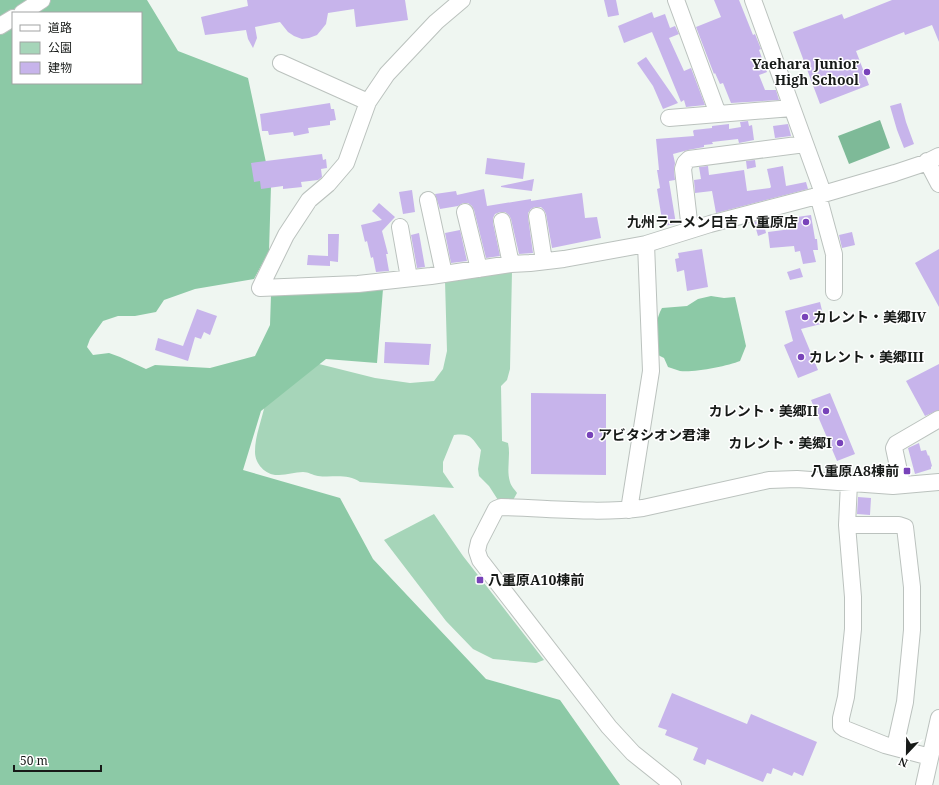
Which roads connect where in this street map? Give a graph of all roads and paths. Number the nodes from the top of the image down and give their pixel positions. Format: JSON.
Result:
{"nodes":[{"id":1,"x":42,"y":0,"type":"edge"},
{"id":2,"x":462,"y":0,"type":"edge"},
{"id":3,"x":676,"y":0,"type":"edge"},
{"id":4,"x":753,"y":0,"type":"edge"},
{"id":5,"x":24,"y":12,"type":"edge"},
{"id":6,"x":12,"y":19,"type":"edge"},
{"id":7,"x":0,"y":26,"type":"edge"},
{"id":8,"x":281,"y":63,"type":"dead end"},
{"id":9,"x":368,"y":102,"type":"junction"},
{"id":10,"x":792,"y":108,"type":"junction"},
{"id":11,"x":718,"y":114,"type":"junction"},
{"id":12,"x":669,"y":118,"type":"dead end"},
{"id":13,"x":805,"y":144,"type":"junction"},
{"id":14,"x":933,"y":159,"type":"edge"},
{"id":15,"x":939,"y":184,"type":"edge"},
{"id":16,"x":820,"y":194,"type":"junction"},
{"id":17,"x":428,"y":200,"type":"dead end"},
{"id":18,"x":465,"y":212,"type":"dead end"},
{"id":19,"x":537,"y":216,"type":"dead end"},
{"id":20,"x":502,"y":221,"type":"dead end"},
{"id":21,"x":400,"y":227,"type":"dead end"},
{"id":22,"x":690,"y":230,"type":"junction"},
{"id":23,"x":646,"y":244,"type":"junction"},
{"id":24,"x":544,"y":262,"type":"junction"},
{"id":25,"x":511,"y":264,"type":"junction"},
{"id":26,"x":479,"y":269,"type":"junction"},
{"id":27,"x":444,"y":274,"type":"junction"},
{"id":28,"x":409,"y":278,"type":"junction"},
{"id":29,"x":834,"y":292,"type":"dead end"},
{"id":30,"x":939,"y":419,"type":"edge"},
{"id":31,"x":939,"y":481,"type":"edge"},
{"id":32,"x":849,"y":483,"type":"junction"},
{"id":33,"x":902,"y":485,"type":"junction"},
{"id":34,"x":939,"y":485,"type":"edge"},
{"id":35,"x":629,"y":510,"type":"junction"},
{"id":36,"x":847,"y":525,"type":"junction"},
{"id":37,"x":939,"y":718,"type":"edge"},
{"id":38,"x":895,"y":747,"type":"junction"},
{"id":39,"x":930,"y":757,"type":"junction"},
{"id":40,"x":673,"y":785,"type":"edge"},
{"id":41,"x":924,"y":785,"type":"edge"}],
"edges":[{"from":1,"to":5,"type":"street"},
{"from":2,"to":9,"type":"street"},
{"from":3,"to":11,"type":"street"},
{"from":4,"to":10,"type":"street"},
{"from":6,"to":7,"type":"street"},
{"from":8,"to":9,"type":"street"},
{"from":9,"to":28,"type":"street"},
{"from":10,"to":11,"type":"street"},
{"from":10,"to":13,"type":"street"},
{"from":11,"to":12,"type":"street"},
{"from":13,"to":16,"type":"street"},
{"from":13,"to":22,"type":"street"},
{"from":14,"to":15,"type":"street"},
{"from":14,"to":16,"type":"street"},
{"from":16,"to":22,"type":"street"},
{"from":16,"to":29,"type":"street"},
{"from":17,"to":27,"type":"street"},
{"from":18,"to":26,"type":"street"},
{"from":19,"to":24,"type":"street"},
{"from":20,"to":25,"type":"street"},
{"from":21,"to":28,"type":"street"},
{"from":22,"to":23,"type":"street"},
{"from":23,"to":24,"type":"street"},
{"from":23,"to":35,"type":"street"},
{"from":24,"to":25,"type":"street"},
{"from":25,"to":26,"type":"street"},
{"from":26,"to":27,"type":"street"},
{"from":27,"to":28,"type":"street"},
{"from":30,"to":33,"type":"street"},
{"from":31,"to":33,"type":"street"},
{"from":31,"to":34,"type":"street"},
{"from":32,"to":33,"type":"street"},
{"from":32,"to":35,"type":"street"},
{"from":32,"to":36,"type":"street"},
{"from":35,"to":40,"type":"street"},
{"from":36,"to":38,"type":"street"},
{"from":36,"to":38,"type":"street"},
{"from":37,"to":39,"type":"street"},
{"from":38,"to":39,"type":"street"},
{"from":39,"to":41,"type":"street"}]}
